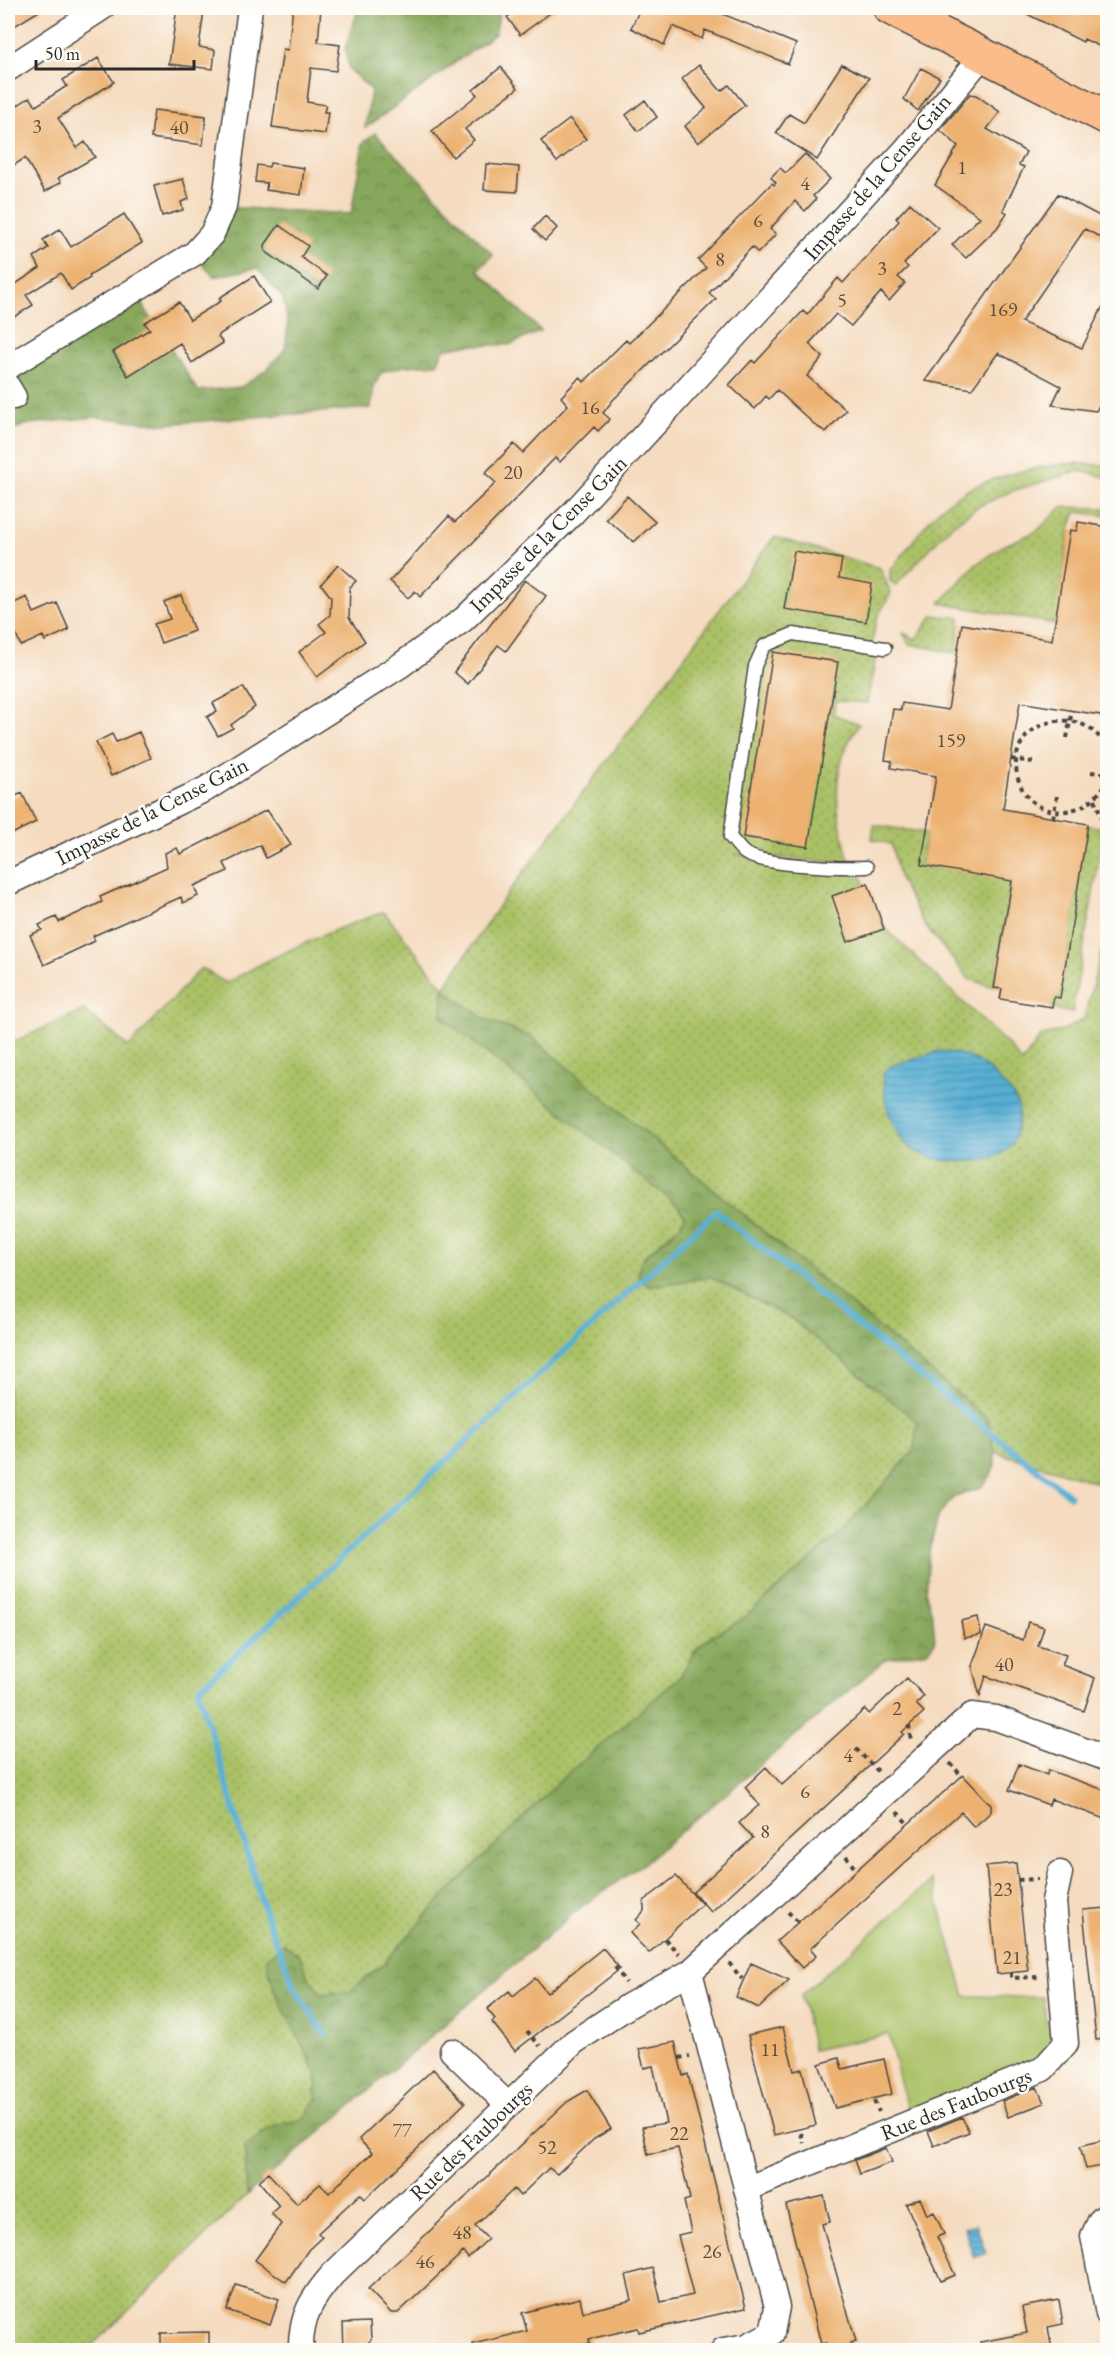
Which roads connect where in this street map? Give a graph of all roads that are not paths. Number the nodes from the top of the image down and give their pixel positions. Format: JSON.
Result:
{"nodes":[{"id":1,"x":102,"y":8,"type":"edge"},
{"id":2,"x":250,"y":8,"type":"edge"},
{"id":3,"x":890,"y":8,"type":"edge"},
{"id":4,"x":983,"y":55,"type":"junction"},
{"id":5,"x":8,"y":69,"type":"edge"},
{"id":6,"x":1107,"y":118,"type":"edge"},
{"id":7,"x":8,"y":367,"type":"edge"},
{"id":8,"x":885,"y":648,"type":"dead end"},
{"id":9,"x":867,"y":867,"type":"dead end"},
{"id":10,"x":8,"y":883,"type":"edge"},
{"id":11,"x":1107,"y":1759,"type":"edge"},
{"id":12,"x":1060,"y":1873,"type":"dead end"},
{"id":13,"x":690,"y":1972,"type":"junction"},
{"id":14,"x":453,"y":2051,"type":"dead end"},
{"id":15,"x":508,"y":2105,"type":"junction"},
{"id":16,"x":747,"y":2189,"type":"junction"},
{"id":17,"x":1107,"y":2214,"type":"edge"},
{"id":18,"x":1107,"y":2314,"type":"edge"},
{"id":19,"x":300,"y":2350,"type":"edge"},
{"id":20,"x":723,"y":2350,"type":"edge"}],
"edges":[{"from":1,"to":5,"type":"street"},
{"from":2,"to":7,"type":"street"},
{"from":3,"to":4,"type":"main road"},
{"from":4,"to":6,"type":"main road"},
{"from":4,"to":10,"type":"street","name":"Impasse de la Cense Gain"},
{"from":8,"to":9,"type":"lane"},
{"from":11,"to":13,"type":"street","name":"Rue des Faubourgs"},
{"from":12,"to":16,"type":"street","name":"Rue des Faubourgs"},
{"from":13,"to":15,"type":"street","name":"Rue des Faubourgs"},
{"from":13,"to":16,"type":"street"},
{"from":14,"to":15,"type":"street"},
{"from":15,"to":19,"type":"street","name":"Rue des Faubourgs"},
{"from":16,"to":20,"type":"street"},
{"from":17,"to":18,"type":"street"}]}
